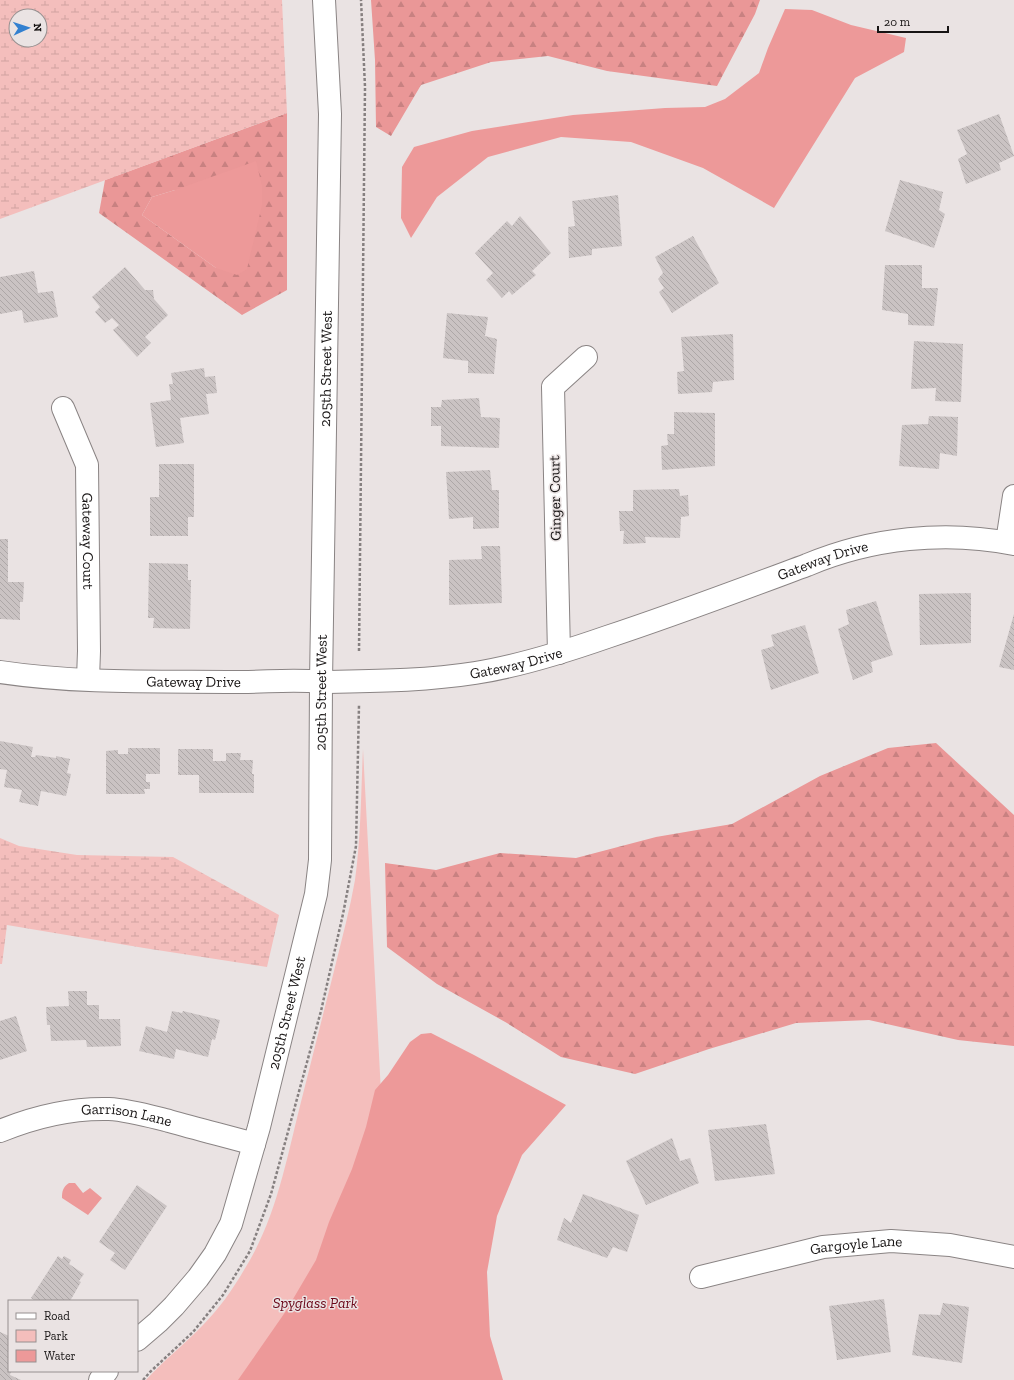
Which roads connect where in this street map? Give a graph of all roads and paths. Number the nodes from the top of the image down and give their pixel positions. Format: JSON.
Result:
{"nodes":[{"id":1,"x":324,"y":0,"type":"edge"},
{"id":2,"x":361,"y":0,"type":"edge"},
{"id":3,"x":586,"y":357,"type":"dead end"},
{"id":4,"x":63,"y":408,"type":"dead end"},
{"id":5,"x":1014,"y":496,"type":"edge"},
{"id":6,"x":1011,"y":543,"type":"edge"},
{"id":7,"x":359,"y":651,"type":"dead end"},
{"id":8,"x":559,"y":653,"type":"junction"},
{"id":9,"x":0,"y":672,"type":"edge"},
{"id":10,"x":88,"y":679,"type":"junction"},
{"id":11,"x":321,"y":682,"type":"junction"},
{"id":12,"x":0,"y":1131,"type":"edge"},
{"id":13,"x":254,"y":1144,"type":"junction"},
{"id":14,"x":1014,"y":1257,"type":"edge"},
{"id":15,"x":701,"y":1277,"type":"dead end"},
{"id":16,"x":138,"y":1339,"type":"edge"},
{"id":17,"x":106,"y":1372,"type":"edge"},
{"id":18,"x":100,"y":1380,"type":"edge"}],
"edges":[{"from":1,"to":11,"type":"street","name":"205th Street West"},
{"from":2,"to":7,"type":"path"},
{"from":3,"to":8,"type":"street","name":"Ginger Court"},
{"from":4,"to":10,"type":"street","name":"Gateway Court"},
{"from":5,"to":6,"type":"street"},
{"from":6,"to":8,"type":"street","name":"Gateway Drive"},
{"from":8,"to":11,"type":"street","name":"Gateway Drive"},
{"from":9,"to":10,"type":"street","name":"Gateway Drive"},
{"from":10,"to":11,"type":"street","name":"Gateway Drive"},
{"from":11,"to":13,"type":"street","name":"205th Street West"},
{"from":12,"to":13,"type":"street","name":"Garrison Lane"},
{"from":13,"to":16,"type":"street","name":"205th Street West"},
{"from":14,"to":15,"type":"street","name":"Gargoyle Lane"},
{"from":17,"to":18,"type":"street"}]}
